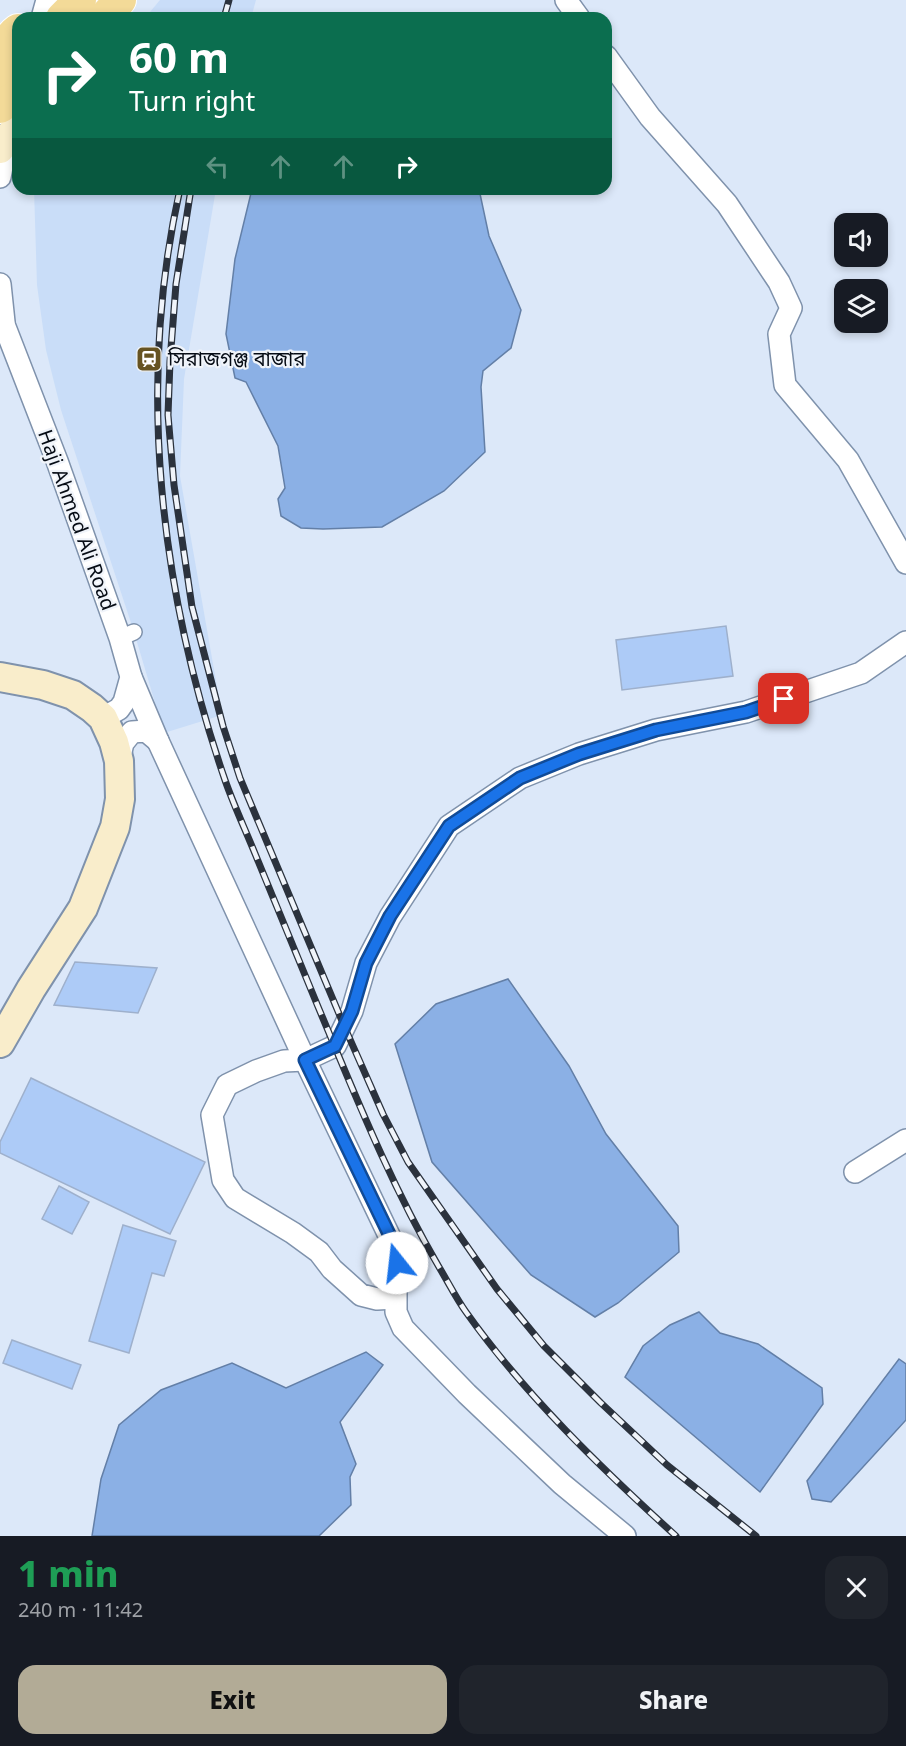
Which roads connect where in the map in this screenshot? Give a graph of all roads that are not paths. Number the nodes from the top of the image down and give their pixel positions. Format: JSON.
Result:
{"nodes":[{"id":1,"x":80,"y":0,"type":"edge"},
{"id":2,"x":120,"y":0,"type":"edge"},
{"id":3,"x":68,"y":12,"type":"edge"},
{"id":4,"x":109,"y":12,"type":"edge"},
{"id":5,"x":6,"y":40,"type":"edge"},
{"id":6,"x":612,"y":64,"type":"edge"},
{"id":7,"x":12,"y":78,"type":"edge"},
{"id":8,"x":9,"y":136,"type":"edge"},
{"id":9,"x":0,"y":177,"type":"edge"},
{"id":10,"x":0,"y":284,"type":"edge"},
{"id":11,"x":2,"y":318,"type":"edge"},
{"id":12,"x":906,"y":563,"type":"edge"},
{"id":13,"x":906,"y":642,"type":"edge"},
{"id":14,"x":0,"y":677,"type":"edge"},
{"id":15,"x":131,"y":677,"type":"junction"},
{"id":16,"x":103,"y":718,"type":"junction"},
{"id":17,"x":158,"y":741,"type":"junction"},
{"id":18,"x":119,"y":760,"type":"junction"},
{"id":19,"x":0,"y":1043,"type":"edge"},
{"id":20,"x":305,"y":1060,"type":"junction"},
{"id":21,"x":906,"y":1140,"type":"edge"},
{"id":22,"x":855,"y":1172,"type":"dead end"},
{"id":23,"x":395,"y":1298,"type":"junction"},
{"id":24,"x":625,"y":1536,"type":"edge"}],
"edges":[{"from":1,"to":3,"type":"main road"},
{"from":2,"to":4,"type":"main road"},
{"from":5,"to":7,"type":"main road"},
{"from":6,"to":12,"type":"street"},
{"from":8,"to":9,"type":"street"},
{"from":10,"to":11,"type":"street","name":"Haji Ahmed Ali Road"},
{"from":11,"to":15,"type":"street","name":"Haji Ahmed Ali Road"},
{"from":13,"to":20,"type":"street"},
{"from":14,"to":16,"type":"main road"},
{"from":15,"to":16,"type":"street"},
{"from":15,"to":17,"type":"street","name":"Haji Ahmed Ali Road"},
{"from":16,"to":18,"type":"main road"},
{"from":17,"to":18,"type":"street"},
{"from":17,"to":20,"type":"street","name":"Haji Ahmed Ali Road"},
{"from":18,"to":19,"type":"main road"},
{"from":20,"to":23,"type":"street","name":"Haji Ahmed Ali Road"},
{"from":20,"to":23,"type":"street"},
{"from":21,"to":22,"type":"street"},
{"from":23,"to":24,"type":"street","name":"Haji Ahmed Ali Road"}]}
